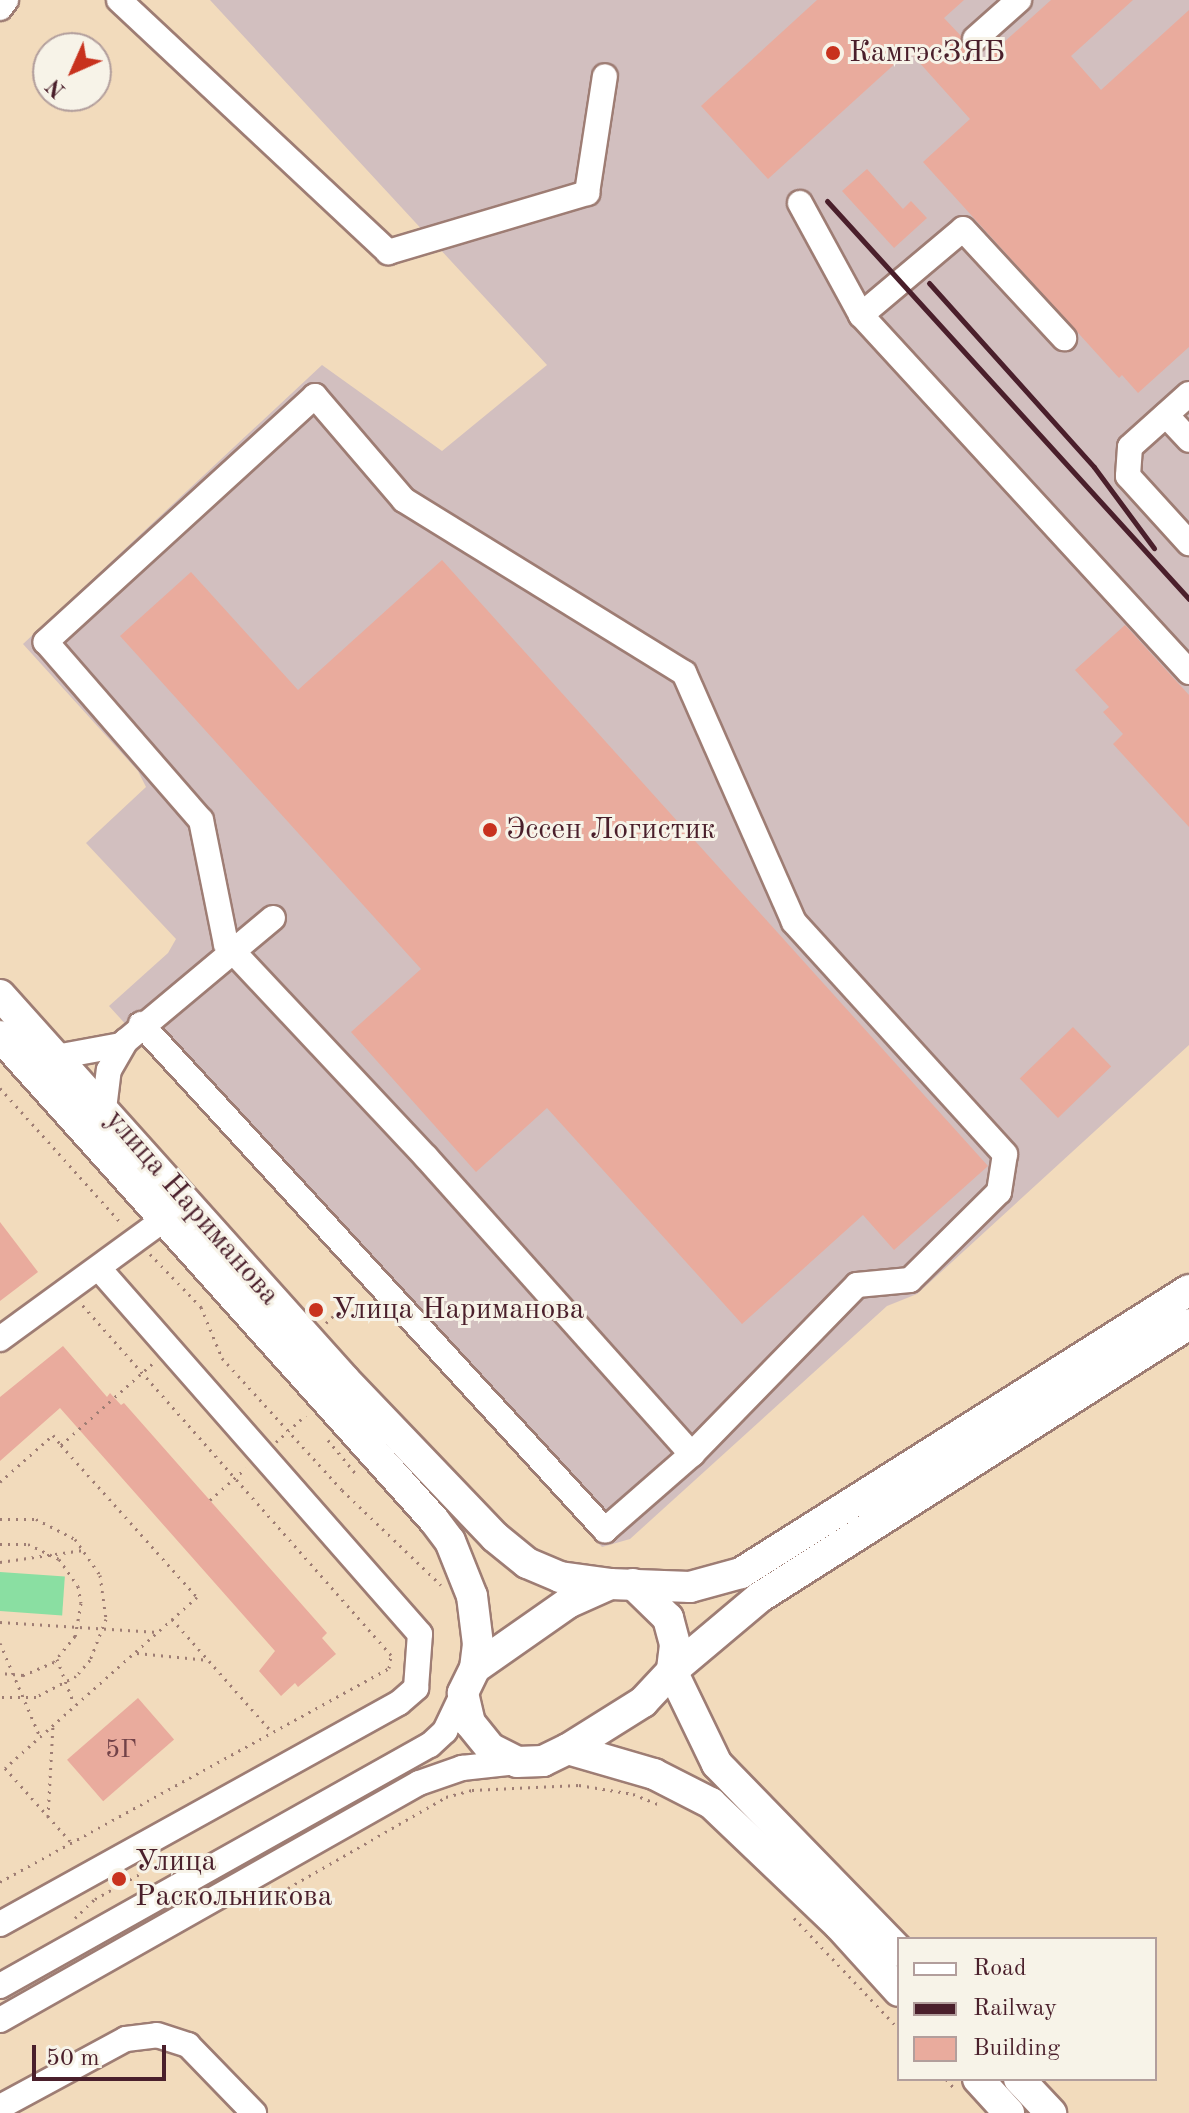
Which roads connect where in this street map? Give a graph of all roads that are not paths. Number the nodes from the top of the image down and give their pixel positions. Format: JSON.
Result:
{"nodes":[{"id":1,"x":6,"y":0,"type":"edge"},
{"id":2,"x":119,"y":0,"type":"edge"},
{"id":3,"x":1019,"y":0,"type":"edge"},
{"id":4,"x":0,"y":8,"type":"edge"},
{"id":5,"x":975,"y":39,"type":"dead end"},
{"id":6,"x":605,"y":76,"type":"dead end"},
{"id":7,"x":800,"y":203,"type":"dead end"},
{"id":8,"x":861,"y":315,"type":"junction"},
{"id":9,"x":1064,"y":338,"type":"dead end"},
{"id":10,"x":1189,"y":394,"type":"edge"},
{"id":11,"x":1166,"y":415,"type":"junction"},
{"id":12,"x":1189,"y":440,"type":"edge"},
{"id":13,"x":1189,"y":543,"type":"edge"},
{"id":14,"x":1189,"y":672,"type":"edge"},
{"id":15,"x":273,"y":918,"type":"dead end"},
{"id":16,"x":226,"y":944,"type":"junction"},
{"id":17,"x":0,"y":995,"type":"edge"},
{"id":18,"x":141,"y":1024,"type":"junction"},
{"id":19,"x":0,"y":1036,"type":"edge"},
{"id":20,"x":121,"y":1045,"type":"junction"},
{"id":21,"x":56,"y":1057,"type":"junction"},
{"id":22,"x":104,"y":1109,"type":"junction"},
{"id":23,"x":163,"y":1220,"type":"junction"},
{"id":24,"x":98,"y":1268,"type":"junction"},
{"id":25,"x":1189,"y":1290,"type":"edge"},
{"id":26,"x":1189,"y":1324,"type":"edge"},
{"id":27,"x":0,"y":1339,"type":"edge"},
{"id":28,"x":692,"y":1454,"type":"junction"},
{"id":29,"x":622,"y":1584,"type":"junction"},
{"id":30,"x":672,"y":1671,"type":"junction"},
{"id":31,"x":469,"y":1680,"type":"junction"},
{"id":32,"x":568,"y":1749,"type":"junction"},
{"id":33,"x":517,"y":1762,"type":"junction"},
{"id":34,"x":0,"y":1924,"type":"edge"},
{"id":35,"x":897,"y":1949,"type":"edge"},
{"id":36,"x":0,"y":1986,"type":"edge"},
{"id":37,"x":897,"y":1989,"type":"edge"},
{"id":38,"x":0,"y":2020,"type":"edge"},
{"id":39,"x":980,"y":2081,"type":"edge"},
{"id":40,"x":1021,"y":2081,"type":"edge"},
{"id":41,"x":0,"y":2107,"type":"edge"},
{"id":42,"x":254,"y":2113,"type":"edge"},
{"id":43,"x":1009,"y":2113,"type":"edge"},
{"id":44,"x":1051,"y":2113,"type":"edge"}],
"edges":[{"from":1,"to":4,"type":"street"},
{"from":2,"to":6,"type":"street"},
{"from":3,"to":5,"type":"street"},
{"from":7,"to":8,"type":"street"},
{"from":8,"to":9,"type":"street"},
{"from":8,"to":14,"type":"street"},
{"from":10,"to":11,"type":"street"},
{"from":11,"to":12,"type":"street"},
{"from":11,"to":13,"type":"street"},
{"from":15,"to":20,"type":"street"},
{"from":16,"to":18,"type":"street"},
{"from":16,"to":28,"type":"street"},
{"from":16,"to":28,"type":"street"},
{"from":17,"to":21,"type":"main road","name":"улица Нариманова"},
{"from":18,"to":20,"type":"street"},
{"from":18,"to":28,"type":"street"},
{"from":19,"to":23,"type":"main road","name":"улица Нариманова"},
{"from":20,"to":21,"type":"street"},
{"from":20,"to":22,"type":"street"},
{"from":21,"to":22,"type":"main road","name":"улица Нариманова"},
{"from":22,"to":29,"type":"main road","name":"улица Нариманова"},
{"from":23,"to":24,"type":"street"},
{"from":23,"to":31,"type":"main road","name":"улица Нариманова"},
{"from":24,"to":27,"type":"street"},
{"from":24,"to":34,"type":"street"},
{"from":25,"to":29,"type":"main road","name":"улица Нариманова"},
{"from":26,"to":30,"type":"main road"},
{"from":29,"to":30,"type":"main road"},
{"from":29,"to":31,"type":"main road"},
{"from":30,"to":32,"type":"main road"},
{"from":30,"to":35,"type":"main road"},
{"from":31,"to":33,"type":"main road"},
{"from":31,"to":36,"type":"street"},
{"from":32,"to":33,"type":"main road"},
{"from":32,"to":37,"type":"main road"},
{"from":33,"to":38,"type":"street"},
{"from":39,"to":43,"type":"main road"},
{"from":40,"to":44,"type":"main road"},
{"from":41,"to":42,"type":"street"}]}
